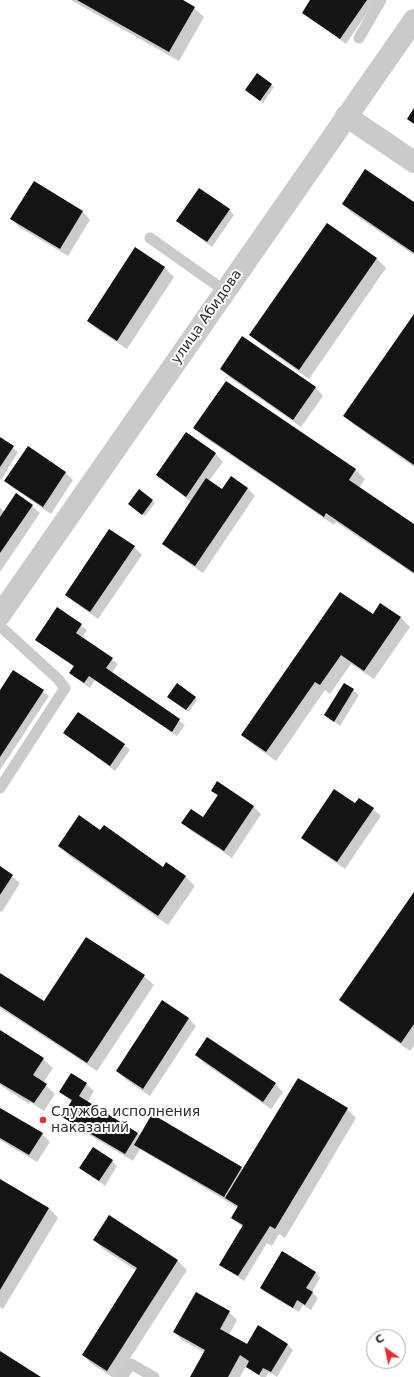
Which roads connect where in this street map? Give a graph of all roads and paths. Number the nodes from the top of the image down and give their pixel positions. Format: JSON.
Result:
{"nodes":[{"id":1,"x":381,"y":0,"type":"edge"},
{"id":2,"x":414,"y":20,"type":"edge"},
{"id":3,"x":359,"y":38,"type":"dead end"},
{"id":4,"x":346,"y":116,"type":"junction"},
{"id":5,"x":414,"y":162,"type":"edge"},
{"id":6,"x":150,"y":238,"type":"dead end"},
{"id":7,"x":225,"y":291,"type":"junction"},
{"id":8,"x":0,"y":615,"type":"edge"},
{"id":9,"x":0,"y":626,"type":"edge"},
{"id":10,"x":0,"y":788,"type":"edge"},
{"id":11,"x":122,"y":1377,"type":"edge"},
{"id":12,"x":154,"y":1377,"type":"edge"}],
"edges":[{"from":1,"to":3,"type":"lane"},
{"from":2,"to":4,"type":"street","name":"улица Абидова"},
{"from":4,"to":5,"type":"street"},
{"from":4,"to":7,"type":"street","name":"улица Абидова"},
{"from":6,"to":7,"type":"lane"},
{"from":7,"to":8,"type":"street","name":"улица Абидова"},
{"from":9,"to":10,"type":"lane"},
{"from":11,"to":12,"type":"lane"}]}
